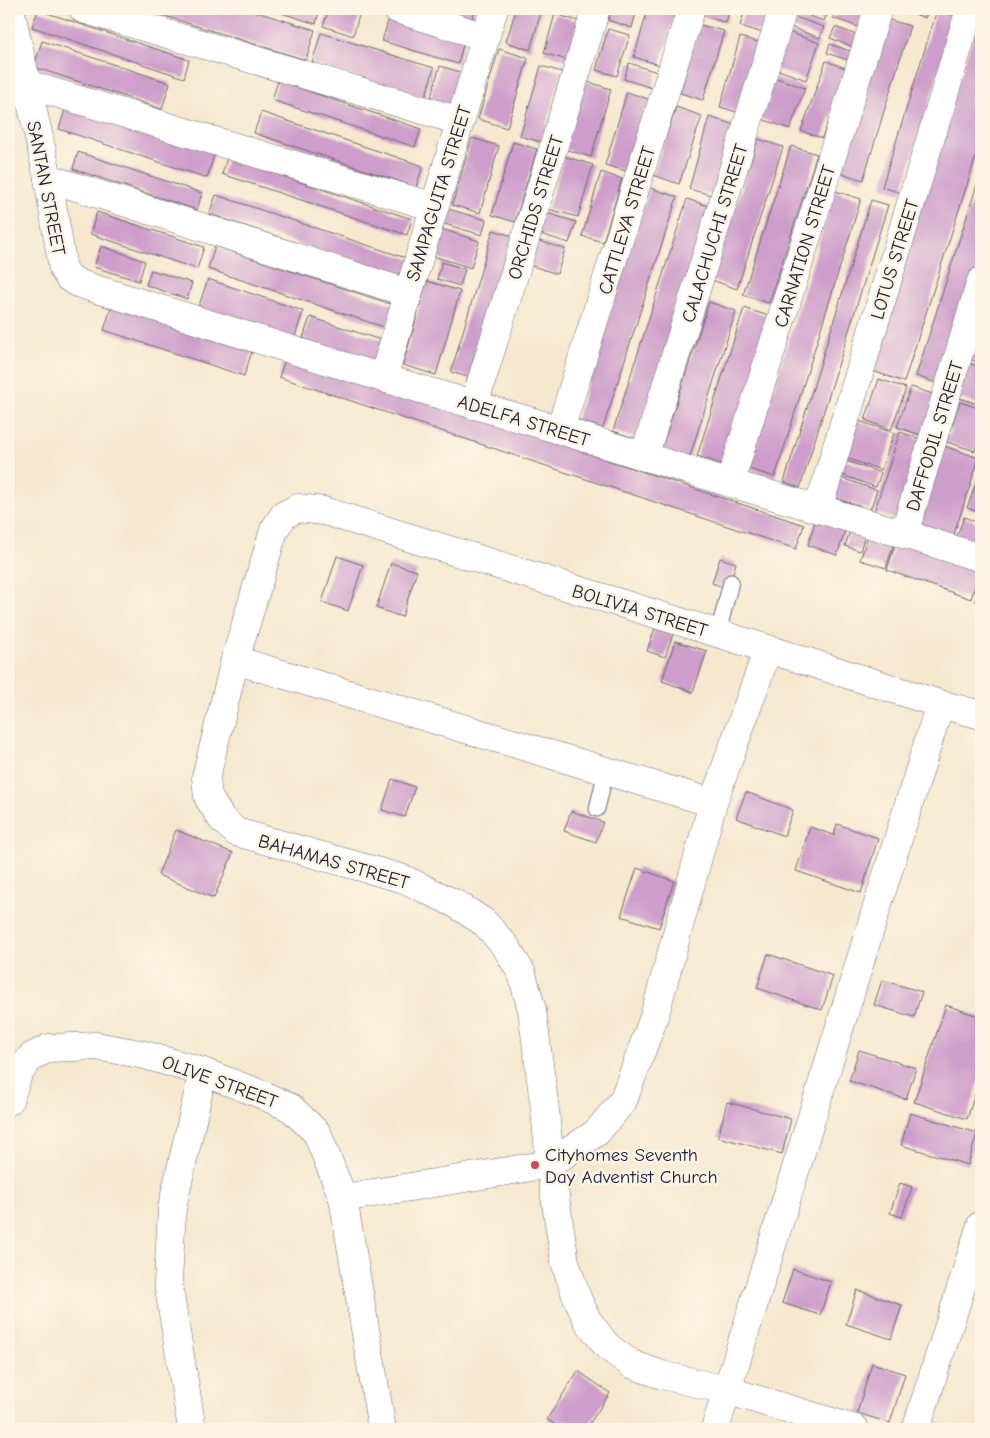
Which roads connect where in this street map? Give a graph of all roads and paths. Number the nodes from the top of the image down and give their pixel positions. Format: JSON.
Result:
{"nodes":[{"id":1,"x":10,"y":9,"type":"edge"},
{"id":2,"x":83,"y":9,"type":"edge"},
{"id":3,"x":398,"y":9,"type":"edge"},
{"id":4,"x":494,"y":9,"type":"edge"},
{"id":5,"x":596,"y":9,"type":"edge"},
{"id":6,"x":691,"y":9,"type":"edge"},
{"id":7,"x":783,"y":9,"type":"edge"},
{"id":8,"x":878,"y":9,"type":"edge"},
{"id":9,"x":970,"y":9,"type":"edge"},
{"id":10,"x":485,"y":37,"type":"junction"},
{"id":11,"x":26,"y":84,"type":"junction"},
{"id":12,"x":460,"y":121,"type":"junction"},
{"id":13,"x":48,"y":178,"type":"junction"},
{"id":14,"x":434,"y":207,"type":"junction"},
{"id":15,"x":69,"y":278,"type":"joint"},
{"id":16,"x":981,"y":281,"type":"edge"},
{"id":17,"x":408,"y":292,"type":"junction"},
{"id":18,"x":382,"y":378,"type":"junction"},
{"id":19,"x":474,"y":405,"type":"junction"},
{"id":20,"x":560,"y":430,"type":"junction"},
{"id":21,"x":644,"y":457,"type":"junction"},
{"id":22,"x":730,"y":483,"type":"junction"},
{"id":23,"x":298,"y":508,"type":"joint"},
{"id":24,"x":818,"y":510,"type":"junction"},
{"id":25,"x":904,"y":534,"type":"junction"},
{"id":26,"x":981,"y":558,"type":"edge"},
{"id":27,"x":731,"y":582,"type":"dead end"},
{"id":28,"x":718,"y":633,"type":"junction"},
{"id":29,"x":768,"y":649,"type":"junction"},
{"id":30,"x":235,"y":660,"type":"junction"},
{"id":31,"x":940,"y":704,"type":"junction"},
{"id":32,"x":981,"y":716,"type":"edge"},
{"id":33,"x":606,"y":771,"type":"junction"},
{"id":34,"x":713,"y":803,"type":"junction"},
{"id":35,"x":597,"y":809,"type":"dead end"},
{"id":36,"x":204,"y":1072,"type":"junction"},
{"id":37,"x":9,"y":1102,"type":"edge"},
{"id":38,"x":550,"y":1164,"type":"junction"},
{"id":39,"x":343,"y":1198,"type":"junction"},
{"id":40,"x":981,"y":1225,"type":"edge"},
{"id":41,"x":726,"y":1390,"type":"junction"},
{"id":42,"x":192,"y":1429,"type":"edge"},
{"id":43,"x":382,"y":1429,"type":"edge"},
{"id":44,"x":714,"y":1429,"type":"edge"},
{"id":45,"x":855,"y":1429,"type":"edge"},
{"id":46,"x":916,"y":1429,"type":"edge"}],
"edges":[{"from":1,"to":11,"type":"street","name":"SANTAN STREET"},
{"from":2,"to":12,"type":"street"},
{"from":3,"to":10,"type":"street"},
{"from":4,"to":10,"type":"street","name":"SAMPAGUITA STREET"},
{"from":5,"to":19,"type":"street","name":"ORCHIDS STREET"},
{"from":6,"to":20,"type":"street","name":"CATTLEYA STREET"},
{"from":7,"to":21,"type":"street","name":"CALACHUCHI STREET"},
{"from":8,"to":22,"type":"street","name":"CARNATION STREET"},
{"from":9,"to":24,"type":"street","name":"LOTUS STREET"},
{"from":10,"to":12,"type":"street","name":"SAMPAGUITA STREET"},
{"from":11,"to":13,"type":"street","name":"SANTAN STREET"},
{"from":11,"to":14,"type":"street"},
{"from":12,"to":14,"type":"street","name":"SAMPAGUITA STREET"},
{"from":13,"to":15,"type":"street","name":"SANTAN STREET"},
{"from":13,"to":17,"type":"street"},
{"from":14,"to":17,"type":"street","name":"SAMPAGUITA STREET"},
{"from":15,"to":18,"type":"street","name":"ADELFA STREET"},
{"from":16,"to":25,"type":"street","name":"DAFFODIL STREET"},
{"from":17,"to":18,"type":"street","name":"SAMPAGUITA STREET"},
{"from":18,"to":19,"type":"street","name":"ADELFA STREET"},
{"from":19,"to":20,"type":"street","name":"ADELFA STREET"},
{"from":20,"to":21,"type":"street","name":"ADELFA STREET"},
{"from":21,"to":22,"type":"street","name":"ADELFA STREET"},
{"from":22,"to":24,"type":"street","name":"ADELFA STREET"},
{"from":23,"to":28,"type":"street","name":"BOLIVIA STREET"},
{"from":23,"to":30,"type":"street","name":"BAHAMAS STREET"},
{"from":24,"to":25,"type":"street","name":"ADELFA STREET"},
{"from":25,"to":26,"type":"street","name":"ADELFA STREET"},
{"from":27,"to":28,"type":"lane"},
{"from":28,"to":29,"type":"street","name":"BOLIVIA STREET"},
{"from":29,"to":31,"type":"street","name":"BOLIVIA STREET"},
{"from":29,"to":34,"type":"street"},
{"from":30,"to":33,"type":"street"},
{"from":30,"to":38,"type":"street","name":"BAHAMAS STREET"},
{"from":31,"to":32,"type":"street","name":"BOLIVIA STREET"},
{"from":31,"to":41,"type":"street"},
{"from":33,"to":34,"type":"street"},
{"from":33,"to":35,"type":"lane"},
{"from":34,"to":38,"type":"street"},
{"from":36,"to":37,"type":"street","name":"OLIVE STREET"},
{"from":36,"to":39,"type":"street","name":"OLIVE STREET"},
{"from":36,"to":42,"type":"street"},
{"from":38,"to":39,"type":"street"},
{"from":38,"to":41,"type":"street","name":"BAHAMAS STREET"},
{"from":39,"to":43,"type":"street","name":"OLIVE STREET"},
{"from":40,"to":46,"type":"street"},
{"from":41,"to":44,"type":"street"},
{"from":41,"to":45,"type":"street","name":"BAHAMAS STREET"}]}
